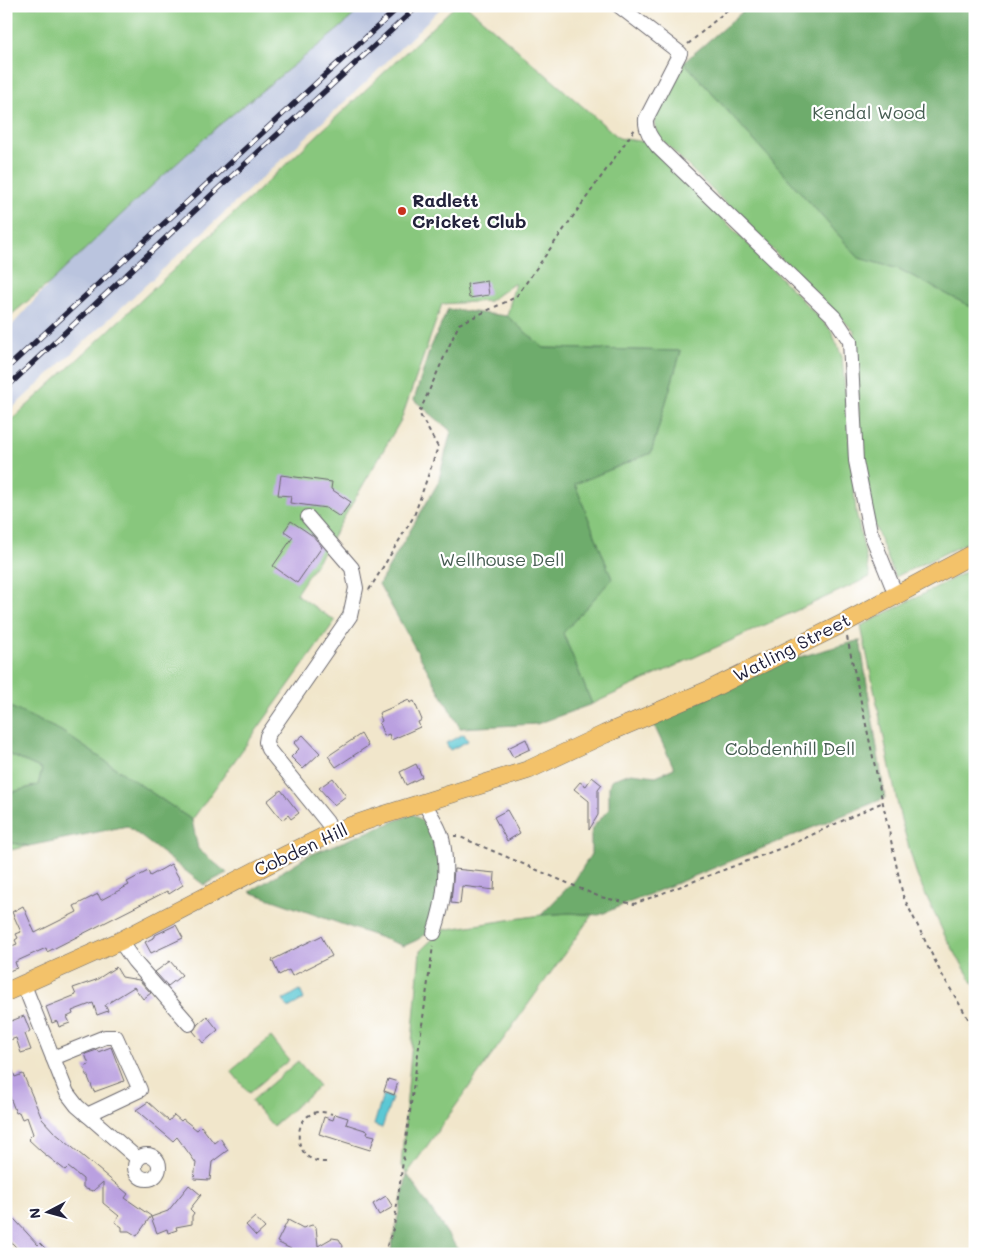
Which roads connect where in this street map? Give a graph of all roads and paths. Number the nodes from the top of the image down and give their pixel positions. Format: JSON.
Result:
{"nodes":[{"id":1,"x":619,"y":6,"type":"edge"},
{"id":2,"x":732,"y":6,"type":"edge"},
{"id":3,"x":680,"y":53,"type":"junction"},
{"id":4,"x":645,"y":126,"type":"junction"},
{"id":5,"x":308,"y":517,"type":"dead end"},
{"id":6,"x":975,"y":553,"type":"edge"},
{"id":7,"x":369,"y":590,"type":"dead end"},
{"id":8,"x":896,"y":595,"type":"junction"},
{"id":9,"x":844,"y":623,"type":"junction"},
{"id":10,"x":605,"y":734,"type":"joint"},
{"id":11,"x":883,"y":802,"type":"junction"},
{"id":12,"x":424,"y":803,"type":"junction"},
{"id":13,"x":333,"y":832,"type":"junction"},
{"id":14,"x":441,"y":836,"type":"junction"},
{"id":15,"x":434,"y":933,"type":"joint"},
{"id":16,"x":120,"y":941,"type":"junction"},
{"id":17,"x":24,"y":985,"type":"junction"},
{"id":18,"x":6,"y":992,"type":"edge"},
{"id":19,"x":189,"y":1024,"type":"dead end"},
{"id":20,"x":975,"y":1030,"type":"edge"},
{"id":21,"x":53,"y":1058,"type":"junction"},
{"id":22,"x":332,"y":1114,"type":"dead end"},
{"id":23,"x":87,"y":1115,"type":"junction"},
{"id":24,"x":138,"y":1159,"type":"dead end"},
{"id":25,"x":326,"y":1162,"type":"dead end"},
{"id":26,"x":384,"y":1254,"type":"edge"}],
"edges":[{"from":1,"to":3,"type":"street"},
{"from":2,"to":3,"type":"path"},
{"from":3,"to":4,"type":"street"},
{"from":4,"to":7,"type":"path"},
{"from":4,"to":8,"type":"street"},
{"from":5,"to":13,"type":"street"},
{"from":6,"to":8,"type":"main road","name":"Watling Street"},
{"from":8,"to":9,"type":"main road","name":"Watling Street"},
{"from":9,"to":10,"type":"main road","name":"Watling Street"},
{"from":9,"to":11,"type":"path"},
{"from":10,"to":12,"type":"main road","name":"Cobden Hill"},
{"from":11,"to":14,"type":"path"},
{"from":11,"to":20,"type":"path"},
{"from":12,"to":13,"type":"main road","name":"Cobden Hill"},
{"from":12,"to":14,"type":"street"},
{"from":13,"to":16,"type":"main road","name":"Cobden Hill"},
{"from":14,"to":15,"type":"street"},
{"from":15,"to":26,"type":"path"},
{"from":16,"to":17,"type":"main road","name":"Cobden Hill"},
{"from":16,"to":19,"type":"street"},
{"from":17,"to":18,"type":"main road","name":"Cobden Hill"},
{"from":17,"to":21,"type":"street"},
{"from":21,"to":23,"type":"street"},
{"from":21,"to":23,"type":"street"},
{"from":22,"to":25,"type":"path"},
{"from":23,"to":24,"type":"street"}]}
